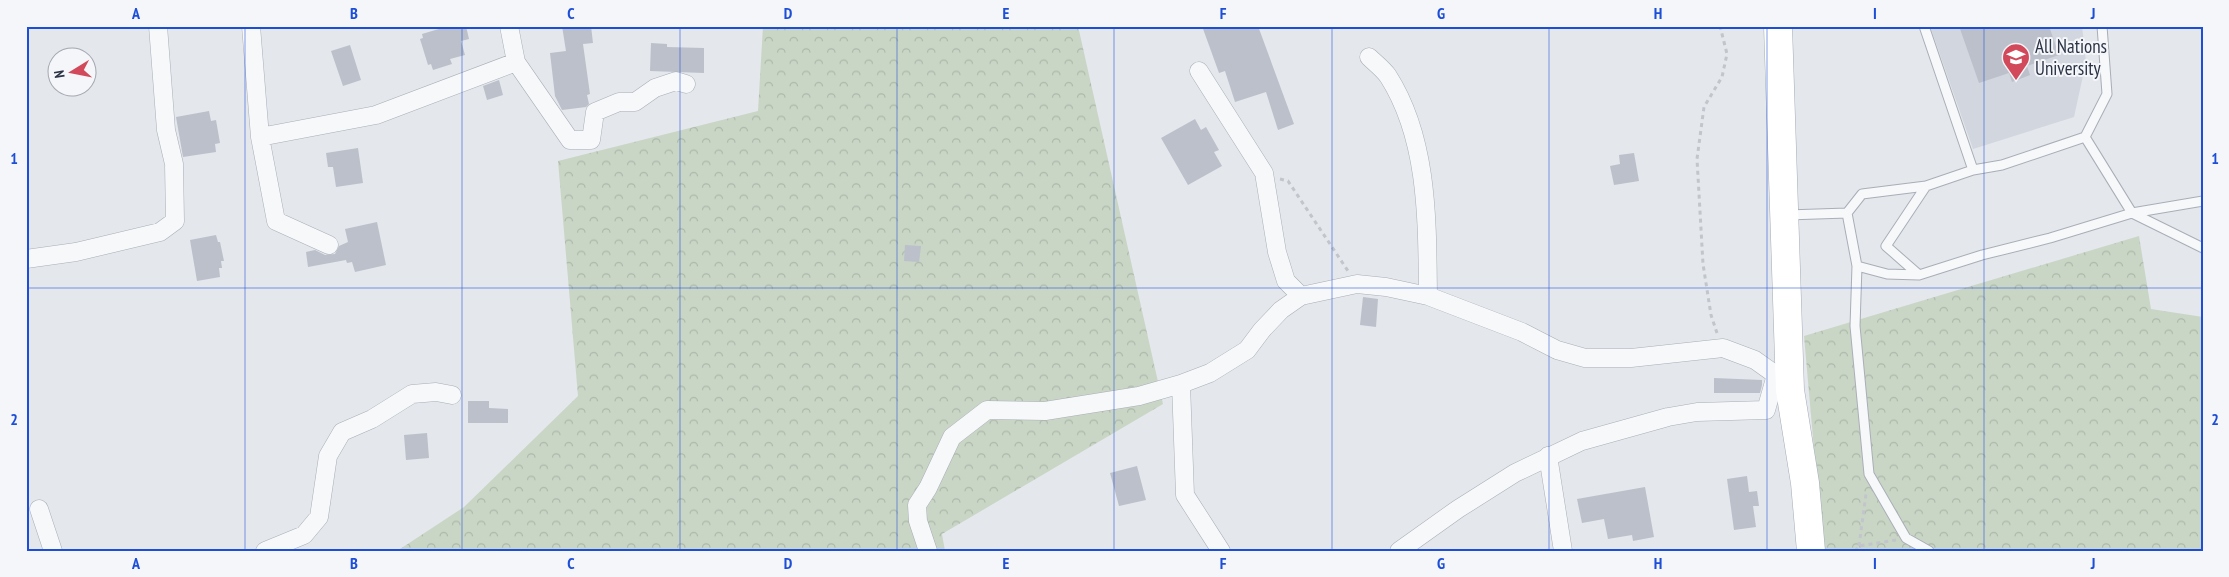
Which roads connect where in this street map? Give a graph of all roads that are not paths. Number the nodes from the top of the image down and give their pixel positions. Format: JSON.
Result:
{"nodes":[{"id":1,"x":158,"y":26,"type":"edge"},
{"id":2,"x":251,"y":26,"type":"edge"},
{"id":3,"x":508,"y":26,"type":"edge"},
{"id":4,"x":1778,"y":26,"type":"edge"},
{"id":5,"x":1924,"y":26,"type":"edge"},
{"id":6,"x":2102,"y":26,"type":"edge"},
{"id":7,"x":1369,"y":57,"type":"dead end"},
{"id":8,"x":516,"y":62,"type":"junction"},
{"id":9,"x":1200,"y":71,"type":"dead end"},
{"id":10,"x":686,"y":84,"type":"dead end"},
{"id":11,"x":260,"y":137,"type":"junction"},
{"id":12,"x":2085,"y":137,"type":"junction"},
{"id":13,"x":1973,"y":170,"type":"junction"},
{"id":14,"x":1926,"y":186,"type":"junction"},
{"id":15,"x":2203,"y":202,"type":"edge"},
{"id":16,"x":1847,"y":213,"type":"junction"},
{"id":17,"x":2132,"y":213,"type":"junction"},
{"id":18,"x":1784,"y":216,"type":"junction"},
{"id":19,"x":330,"y":245,"type":"dead end"},
{"id":20,"x":2203,"y":248,"type":"edge"},
{"id":21,"x":26,"y":259,"type":"edge"},
{"id":22,"x":1857,"y":266,"type":"junction"},
{"id":23,"x":1919,"y":275,"type":"junction"},
{"id":24,"x":1301,"y":296,"type":"junction"},
{"id":25,"x":1428,"y":296,"type":"junction"},
{"id":26,"x":1783,"y":383,"type":"junction"},
{"id":27,"x":1181,"y":384,"type":"junction"},
{"id":28,"x":452,"y":395,"type":"dead end"},
{"id":29,"x":1548,"y":456,"type":"junction"},
{"id":30,"x":39,"y":509,"type":"dead end"},
{"id":31,"x":53,"y":551,"type":"edge"},
{"id":32,"x":265,"y":551,"type":"edge"},
{"id":33,"x":928,"y":551,"type":"edge"},
{"id":34,"x":1221,"y":551,"type":"edge"},
{"id":35,"x":1400,"y":551,"type":"edge"},
{"id":36,"x":1562,"y":551,"type":"edge"},
{"id":37,"x":1811,"y":551,"type":"edge"},
{"id":38,"x":1929,"y":551,"type":"edge"}],
"edges":[{"from":1,"to":21,"type":"street"},
{"from":2,"to":11,"type":"street"},
{"from":3,"to":8,"type":"street"},
{"from":4,"to":18,"type":"main road"},
{"from":5,"to":13,"type":"lane"},
{"from":6,"to":12,"type":"lane"},
{"from":7,"to":25,"type":"street"},
{"from":8,"to":10,"type":"street"},
{"from":8,"to":11,"type":"street"},
{"from":9,"to":24,"type":"street"},
{"from":11,"to":19,"type":"street"},
{"from":12,"to":13,"type":"lane"},
{"from":12,"to":17,"type":"lane"},
{"from":13,"to":14,"type":"lane"},
{"from":14,"to":16,"type":"lane"},
{"from":14,"to":23,"type":"lane"},
{"from":15,"to":17,"type":"lane"},
{"from":16,"to":18,"type":"lane"},
{"from":16,"to":22,"type":"lane"},
{"from":17,"to":20,"type":"lane"},
{"from":17,"to":23,"type":"lane"},
{"from":18,"to":26,"type":"main road"},
{"from":22,"to":23,"type":"lane"},
{"from":22,"to":38,"type":"lane"},
{"from":24,"to":25,"type":"street"},
{"from":24,"to":27,"type":"street"},
{"from":25,"to":26,"type":"street"},
{"from":26,"to":29,"type":"street"},
{"from":26,"to":37,"type":"main road"},
{"from":27,"to":33,"type":"street"},
{"from":27,"to":34,"type":"street"},
{"from":28,"to":32,"type":"street"},
{"from":29,"to":35,"type":"street"},
{"from":29,"to":36,"type":"street"},
{"from":30,"to":31,"type":"street"}]}
